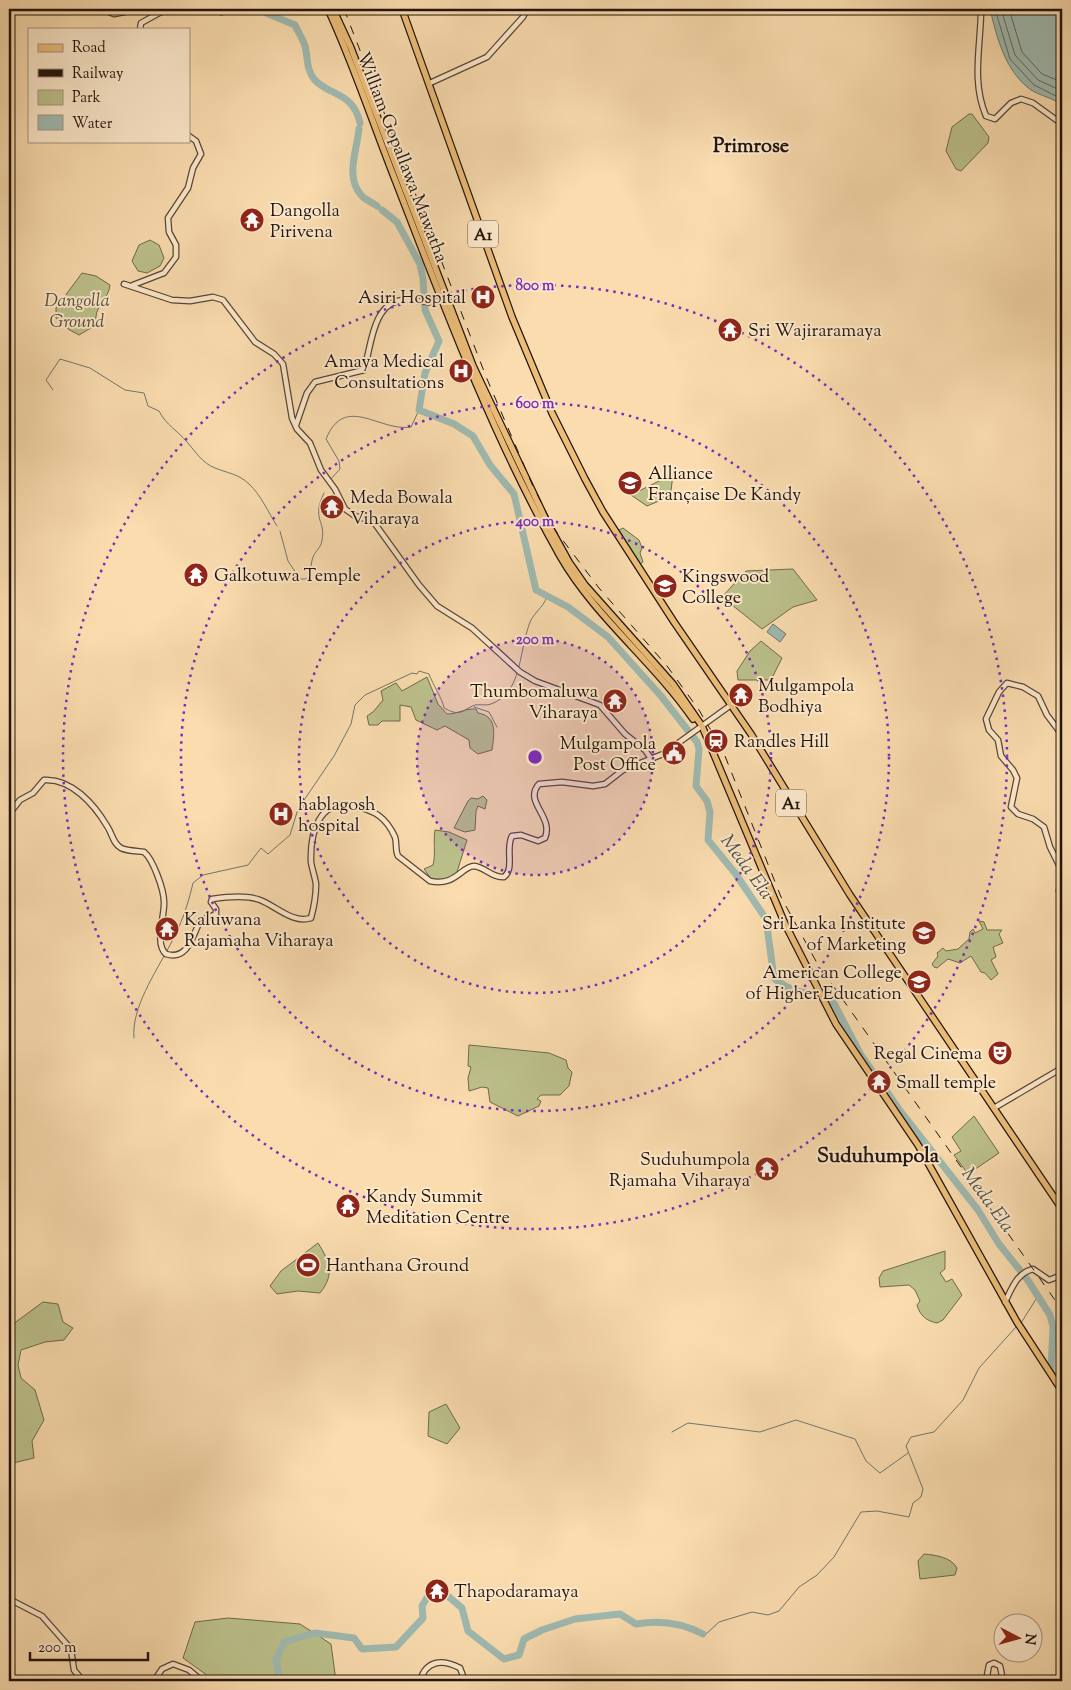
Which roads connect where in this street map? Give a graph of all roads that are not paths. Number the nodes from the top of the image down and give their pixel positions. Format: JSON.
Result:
{"nodes":[{"id":1,"x":102,"y":9,"type":"edge"},
{"id":2,"x":140,"y":9,"type":"edge"},
{"id":3,"x":174,"y":9,"type":"edge"},
{"id":4,"x":212,"y":9,"type":"edge"},
{"id":5,"x":232,"y":9,"type":"edge"},
{"id":6,"x":328,"y":9,"type":"edge"},
{"id":7,"x":333,"y":9,"type":"edge"},
{"id":8,"x":402,"y":9,"type":"edge"},
{"id":9,"x":527,"y":9,"type":"edge"},
{"id":10,"x":981,"y":9,"type":"edge"},
{"id":11,"x":140,"y":28,"type":"edge"},
{"id":12,"x":430,"y":83,"type":"junction"},
{"id":13,"x":1062,"y":124,"type":"edge"},
{"id":14,"x":190,"y":137,"type":"edge"},
{"id":15,"x":124,"y":284,"type":"dead end"},
{"id":16,"x":133,"y":285,"type":"junction"},
{"id":17,"x":444,"y":299,"type":"junction"},
{"id":18,"x":296,"y":425,"type":"junction"},
{"id":19,"x":731,"y":704,"type":"junction"},
{"id":20,"x":698,"y":729,"type":"junction"},
{"id":21,"x":1062,"y":735,"type":"edge"},
{"id":22,"x":652,"y":760,"type":"junction"},
{"id":23,"x":9,"y":814,"type":"edge"},
{"id":24,"x":1062,"y":897,"type":"edge"},
{"id":25,"x":1062,"y":1068,"type":"edge"},
{"id":26,"x":994,"y":1108,"type":"junction"},
{"id":27,"x":1062,"y":1209,"type":"edge"},
{"id":28,"x":1062,"y":1275,"type":"edge"},
{"id":29,"x":1005,"y":1302,"type":"junction"},
{"id":30,"x":1062,"y":1391,"type":"edge"},
{"id":31,"x":9,"y":1599,"type":"edge"},
{"id":32,"x":83,"y":1681,"type":"edge"},
{"id":33,"x":154,"y":1681,"type":"edge"},
{"id":34,"x":202,"y":1681,"type":"edge"},
{"id":35,"x":420,"y":1681,"type":"edge"},
{"id":36,"x":465,"y":1681,"type":"edge"},
{"id":37,"x":986,"y":1681,"type":"edge"},
{"id":38,"x":1002,"y":1681,"type":"edge"}],
"edges":[{"from":1,"to":2,"type":"street"},
{"from":3,"to":11,"type":"street"},
{"from":4,"to":5,"type":"street"},
{"from":6,"to":17,"type":"main road","name":"William Gopallawa Mawatha"},
{"from":7,"to":17,"type":"main road","name":"William Gopallawa Mawatha"},
{"from":8,"to":12,"type":"main road","number":"A1"},
{"from":9,"to":12,"type":"street"},
{"from":10,"to":13,"type":"street"},
{"from":12,"to":19,"type":"main road","number":"A1"},
{"from":14,"to":16,"type":"street"},
{"from":15,"to":16,"type":"street"},
{"from":16,"to":18,"type":"street"},
{"from":17,"to":18,"type":"street"},
{"from":17,"to":20,"type":"main road","name":"William Gopallawa Mawatha"},
{"from":18,"to":22,"type":"street"},
{"from":19,"to":20,"type":"street"},
{"from":19,"to":26,"type":"main road","number":"A1"},
{"from":20,"to":22,"type":"street"},
{"from":20,"to":29,"type":"main road","name":"William Gopallawa Mawatha"},
{"from":21,"to":24,"type":"street"},
{"from":22,"to":23,"type":"street"},
{"from":25,"to":26,"type":"street"},
{"from":26,"to":27,"type":"main road","number":"A1"},
{"from":28,"to":29,"type":"street"},
{"from":29,"to":30,"type":"main road","name":"William Gopallawa Mawatha"},
{"from":31,"to":32,"type":"street"},
{"from":33,"to":34,"type":"street"},
{"from":35,"to":36,"type":"street"},
{"from":37,"to":38,"type":"street"}]}
